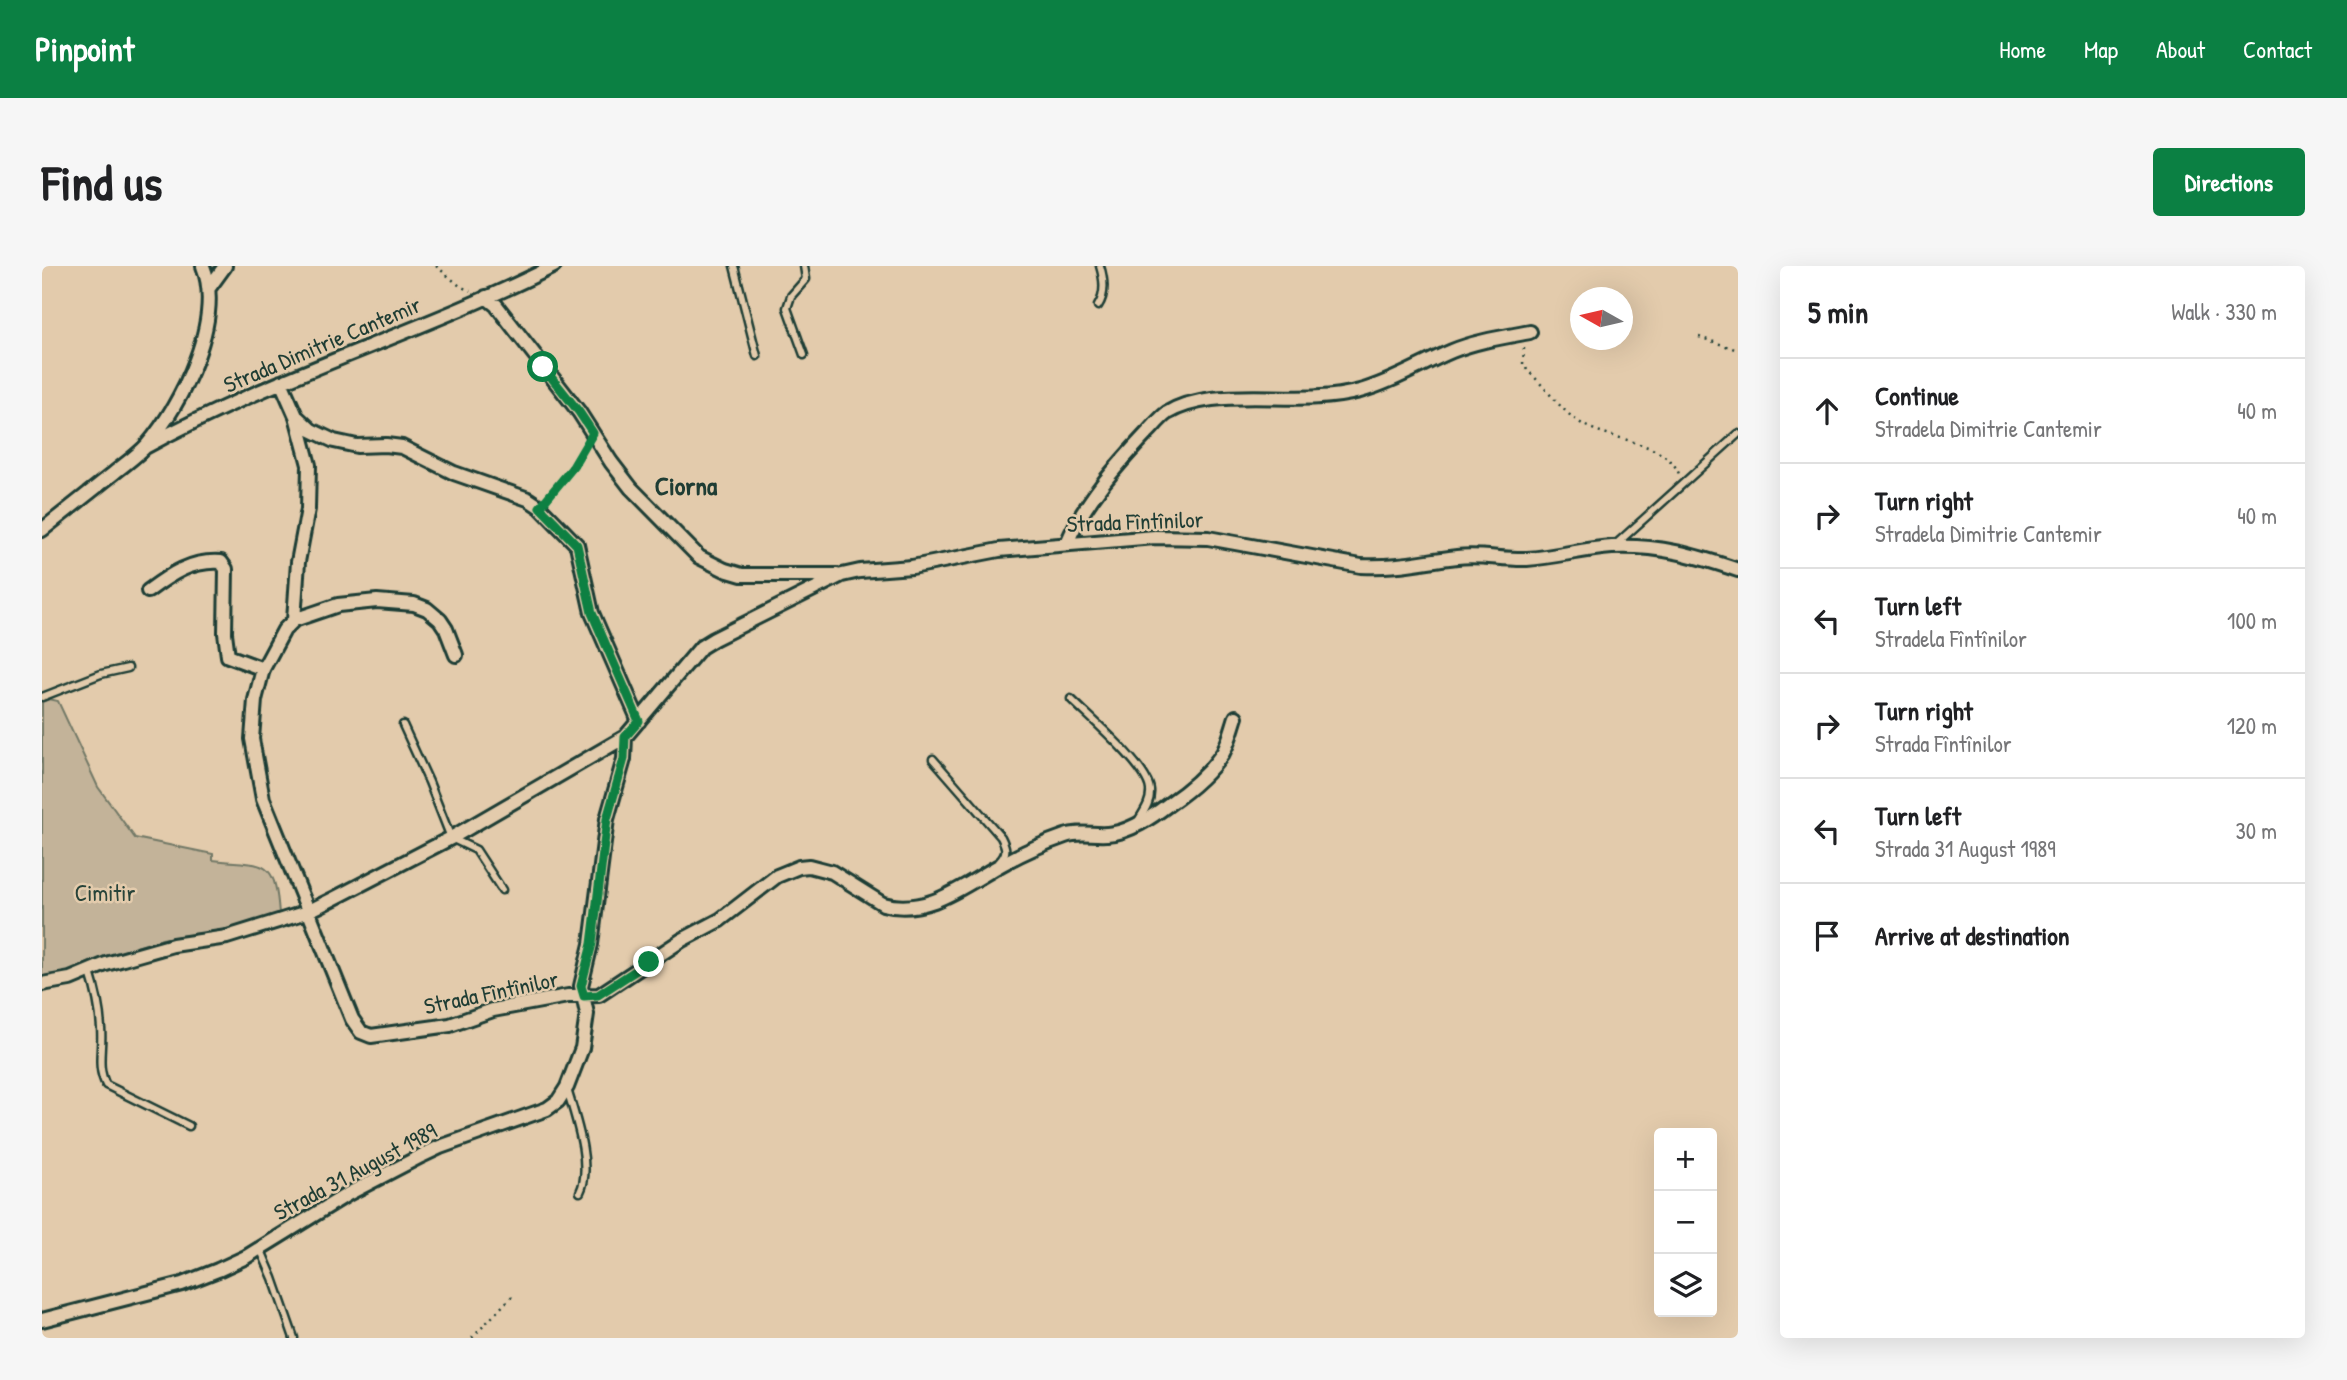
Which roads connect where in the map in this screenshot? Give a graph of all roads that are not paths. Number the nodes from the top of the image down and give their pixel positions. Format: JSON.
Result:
{"nodes":[{"id":1,"x":202,"y":266,"type":"edge"},
{"id":2,"x":225,"y":266,"type":"edge"},
{"id":3,"x":554,"y":266,"type":"edge"},
{"id":4,"x":734,"y":266,"type":"edge"},
{"id":5,"x":804,"y":266,"type":"edge"},
{"id":6,"x":1100,"y":266,"type":"edge"},
{"id":7,"x":209,"y":288,"type":"junction"},
{"id":8,"x":486,"y":298,"type":"junction"},
{"id":9,"x":1098,"y":306,"type":"dead end"},
{"id":10,"x":1530,"y":332,"type":"dead end"},
{"id":11,"x":804,"y":355,"type":"dead end"},
{"id":12,"x":757,"y":356,"type":"dead end"},
{"id":13,"x":281,"y":382,"type":"junction"},
{"id":14,"x":296,"y":416,"type":"junction"},
{"id":15,"x":1738,"y":434,"type":"edge"},
{"id":16,"x":145,"y":447,"type":"junction"},
{"id":17,"x":42,"y":530,"type":"edge"},
{"id":18,"x":1068,"y":543,"type":"junction"},
{"id":19,"x":1612,"y":547,"type":"junction"},
{"id":20,"x":1738,"y":570,"type":"edge"},
{"id":21,"x":842,"y":575,"type":"junction"},
{"id":22,"x":148,"y":591,"type":"dead end"},
{"id":23,"x":294,"y":620,"type":"junction"},
{"id":24,"x":456,"y":655,"type":"dead end"},
{"id":25,"x":128,"y":668,"type":"dead end"},
{"id":26,"x":263,"y":669,"type":"junction"},
{"id":27,"x":42,"y":696,"type":"edge"},
{"id":28,"x":1071,"y":699,"type":"dead end"},
{"id":29,"x":1236,"y":718,"type":"dead end"},
{"id":30,"x":639,"y":721,"type":"junction"},
{"id":31,"x":403,"y":725,"type":"dead end"},
{"id":32,"x":625,"y":737,"type":"junction"},
{"id":33,"x":933,"y":759,"type":"dead end"},
{"id":34,"x":1136,"y":825,"type":"junction"},
{"id":35,"x":451,"y":838,"type":"junction"},
{"id":36,"x":993,"y":870,"type":"junction"},
{"id":37,"x":502,"y":890,"type":"dead end"},
{"id":38,"x":306,"y":912,"type":"junction"},
{"id":39,"x":90,"y":972,"type":"junction"},
{"id":40,"x":42,"y":984,"type":"edge"},
{"id":41,"x":584,"y":996,"type":"junction"},
{"id":42,"x":567,"y":1087,"type":"junction"},
{"id":43,"x":189,"y":1126,"type":"dead end"},
{"id":44,"x":580,"y":1192,"type":"dead end"},
{"id":45,"x":260,"y":1248,"type":"junction"},
{"id":46,"x":42,"y":1320,"type":"edge"},
{"id":47,"x":294,"y":1338,"type":"edge"}],
"edges":[{"from":1,"to":7,"type":"street"},
{"from":2,"to":7,"type":"street"},
{"from":3,"to":8,"type":"street","name":"Strada Dimitrie Cantemir"},
{"from":4,"to":12,"type":"lane"},
{"from":5,"to":11,"type":"lane"},
{"from":6,"to":9,"type":"lane"},
{"from":7,"to":16,"type":"street"},
{"from":8,"to":13,"type":"street","name":"Strada Dimitrie Cantemir"},
{"from":8,"to":21,"type":"street"},
{"from":10,"to":18,"type":"street"},
{"from":13,"to":14,"type":"street"},
{"from":13,"to":16,"type":"street","name":"Strada Dimitrie Cantemir"},
{"from":14,"to":23,"type":"street"},
{"from":14,"to":30,"type":"street"},
{"from":15,"to":19,"type":"lane"},
{"from":16,"to":17,"type":"street"},
{"from":18,"to":19,"type":"street","name":"Strada Fîntînilor"},
{"from":18,"to":21,"type":"street","name":"Strada Fîntînilor"},
{"from":19,"to":20,"type":"street","name":"Strada Fîntînilor"},
{"from":21,"to":30,"type":"street","name":"Strada Fîntînilor"},
{"from":22,"to":26,"type":"street"},
{"from":23,"to":24,"type":"street"},
{"from":23,"to":26,"type":"street"},
{"from":25,"to":27,"type":"lane"},
{"from":26,"to":38,"type":"street"},
{"from":28,"to":34,"type":"lane"},
{"from":29,"to":34,"type":"street"},
{"from":30,"to":32,"type":"street","name":"Strada Fîntînilor"},
{"from":31,"to":35,"type":"lane"},
{"from":32,"to":35,"type":"street","name":"Strada Fîntînilor"},
{"from":32,"to":41,"type":"street","name":"Strada Fîntînilor"},
{"from":33,"to":36,"type":"lane"},
{"from":34,"to":36,"type":"street"},
{"from":35,"to":37,"type":"lane"},
{"from":35,"to":38,"type":"street","name":"Strada Fîntînilor"},
{"from":36,"to":41,"type":"street"},
{"from":38,"to":39,"type":"street","name":"Strada Fîntînilor"},
{"from":38,"to":41,"type":"street","name":"Strada Fîntînilor"},
{"from":39,"to":40,"type":"street","name":"Strada Fîntînilor"},
{"from":39,"to":43,"type":"lane"},
{"from":41,"to":42,"type":"street","name":"Strada 31 August 1989"},
{"from":42,"to":44,"type":"lane"},
{"from":42,"to":45,"type":"street","name":"Strada 31 August 1989"},
{"from":45,"to":46,"type":"street","name":"Strada 31 August 1989"},
{"from":45,"to":47,"type":"lane","name":"Strada 31 August 1989"}]}
